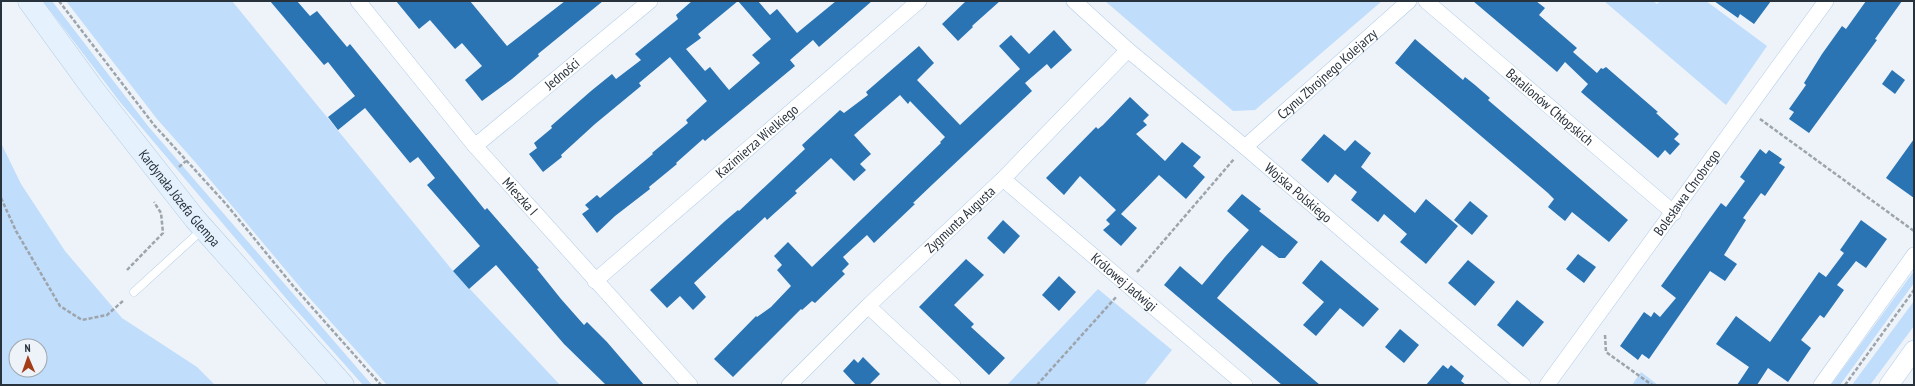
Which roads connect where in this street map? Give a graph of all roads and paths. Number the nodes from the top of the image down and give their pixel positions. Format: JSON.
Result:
{"nodes":[{"id":1,"x":29,"y":1,"type":"edge"},
{"id":2,"x":59,"y":1,"type":"edge"},
{"id":3,"x":358,"y":1,"type":"edge"},
{"id":4,"x":650,"y":1,"type":"edge"},
{"id":5,"x":919,"y":1,"type":"edge"},
{"id":6,"x":1074,"y":1,"type":"edge"},
{"id":7,"x":1409,"y":1,"type":"edge"},
{"id":8,"x":1426,"y":1,"type":"edge"},
{"id":9,"x":1826,"y":1,"type":"edge"},
{"id":10,"x":1128,"y":50,"type":"junction"},
{"id":11,"x":1748,"y":110,"type":"junction"},
{"id":12,"x":475,"y":146,"type":"junction"},
{"id":13,"x":1245,"y":147,"type":"junction"},
{"id":14,"x":186,"y":161,"type":"junction"},
{"id":15,"x":163,"y":178,"type":"junction"},
{"id":16,"x":1003,"y":179,"type":"junction"},
{"id":17,"x":1,"y":198,"type":"edge"},
{"id":18,"x":1674,"y":213,"type":"junction"},
{"id":19,"x":204,"y":229,"type":"junction"},
{"id":20,"x":1914,"y":230,"type":"edge"},
{"id":21,"x":1914,"y":255,"type":"edge"},
{"id":22,"x":127,"y":270,"type":"dead end"},
{"id":23,"x":595,"y":281,"type":"junction"},
{"id":24,"x":1127,"y":284,"type":"junction"},
{"id":25,"x":1914,"y":290,"type":"edge"},
{"id":26,"x":134,"y":292,"type":"joint"},
{"id":27,"x":868,"y":306,"type":"junction"},
{"id":28,"x":1596,"y":319,"type":"junction"},
{"id":29,"x":1914,"y":350,"type":"edge"},
{"id":30,"x":343,"y":385,"type":"edge"},
{"id":31,"x":381,"y":385,"type":"edge"},
{"id":32,"x":690,"y":385,"type":"edge"},
{"id":33,"x":789,"y":385,"type":"edge"},
{"id":34,"x":953,"y":385,"type":"edge"},
{"id":35,"x":1037,"y":385,"type":"edge"},
{"id":36,"x":1246,"y":385,"type":"edge"},
{"id":37,"x":1523,"y":385,"type":"edge"},
{"id":38,"x":1547,"y":385,"type":"edge"},
{"id":39,"x":1652,"y":385,"type":"edge"},
{"id":40,"x":1821,"y":385,"type":"edge"},
{"id":41,"x":1845,"y":385,"type":"edge"},
{"id":42,"x":1889,"y":385,"type":"edge"}],
"edges":[{"from":1,"to":15,"type":"main road","name":"Kardynała Józefa Glempa"},
{"from":2,"to":14,"type":"path"},
{"from":3,"to":12,"type":"street","name":"Mieszka I"},
{"from":4,"to":12,"type":"street","name":"Jedności"},
{"from":5,"to":23,"type":"street","name":"Kazimierza Wielkiego"},
{"from":6,"to":10,"type":"street","name":"Wojska Polskiego"},
{"from":7,"to":13,"type":"street","name":"Czynu Zbrojnego Kolejarzy"},
{"from":8,"to":18,"type":"street","name":"Batalionów Chłopskich"},
{"from":9,"to":11,"type":"street","name":"Bolesława Chrobrego"},
{"from":10,"to":13,"type":"street","name":"Wojska Polskiego"},
{"from":10,"to":16,"type":"street","name":"Zygmunta Augusta"},
{"from":11,"to":18,"type":"street","name":"Bolesława Chrobrego"},
{"from":11,"to":20,"type":"path"},
{"from":12,"to":23,"type":"street","name":"Mieszka I"},
{"from":13,"to":24,"type":"path"},
{"from":13,"to":37,"type":"street","name":"Wojska Polskiego"},
{"from":14,"to":15,"type":"path"},
{"from":14,"to":31,"type":"path"},
{"from":15,"to":19,"type":"main road","name":"Kardynała Józefa Glempa"},
{"from":15,"to":22,"type":"path"},
{"from":16,"to":24,"type":"street","name":"Królowej Jadwigi"},
{"from":16,"to":27,"type":"street","name":"Zygmunta Augusta"},
{"from":17,"to":26,"type":"path"},
{"from":18,"to":28,"type":"street","name":"Bolesława Chrobrego"},
{"from":19,"to":26,"type":"lane"},
{"from":19,"to":30,"type":"main road","name":"Kardynała Józefa Glempa"},
{"from":21,"to":40,"type":"street"},
{"from":23,"to":32,"type":"street","name":"Mieszka I"},
{"from":24,"to":35,"type":"path"},
{"from":24,"to":36,"type":"street","name":"Królowej Jadwigi"},
{"from":25,"to":41,"type":"path"},
{"from":27,"to":33,"type":"street","name":"Zygmunta Augusta"},
{"from":27,"to":34,"type":"street"},
{"from":28,"to":38,"type":"street","name":"Bolesława Chrobrego"},
{"from":28,"to":39,"type":"path"},
{"from":29,"to":42,"type":"street"}]}
